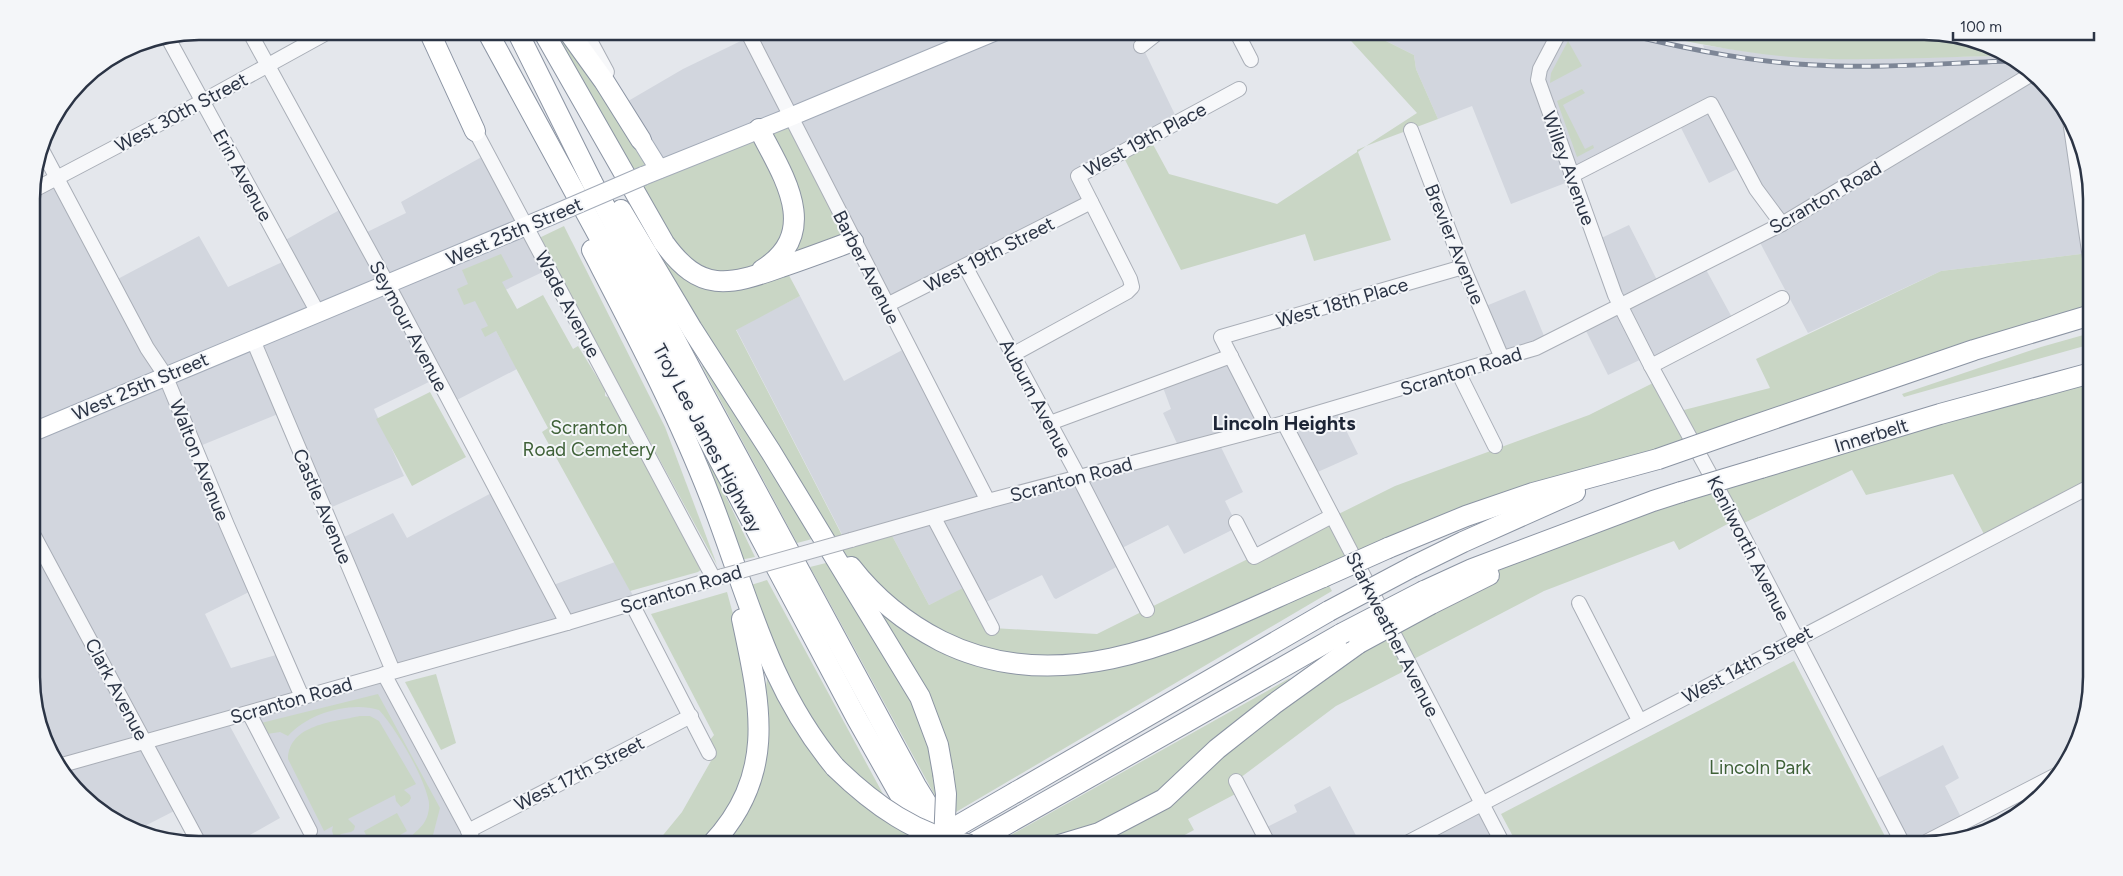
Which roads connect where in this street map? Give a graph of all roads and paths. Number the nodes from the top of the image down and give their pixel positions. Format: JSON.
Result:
{"nodes":[{"id":1,"x":254,"y":40,"type":"edge"},
{"id":2,"x":313,"y":40,"type":"edge"},
{"id":3,"x":423,"y":40,"type":"edge"},
{"id":4,"x":433,"y":40,"type":"edge"},
{"id":5,"x":486,"y":40,"type":"edge"},
{"id":6,"x":492,"y":40,"type":"edge"},
{"id":7,"x":522,"y":40,"type":"edge"},
{"id":8,"x":548,"y":40,"type":"edge"},
{"id":9,"x":575,"y":40,"type":"edge"},
{"id":10,"x":590,"y":40,"type":"edge"},
{"id":11,"x":752,"y":40,"type":"edge"},
{"id":12,"x":964,"y":40,"type":"edge"},
{"id":13,"x":1149,"y":40,"type":"edge"},
{"id":14,"x":1241,"y":40,"type":"edge"},
{"id":15,"x":1555,"y":40,"type":"edge"},
{"id":16,"x":170,"y":43,"type":"edge"},
{"id":17,"x":1142,"y":46,"type":"dead end"},
{"id":18,"x":528,"y":51,"type":"junction"},
{"id":19,"x":1251,"y":60,"type":"dead end"},
{"id":20,"x":267,"y":65,"type":"junction"},
{"id":21,"x":2026,"y":78,"type":"edge"},
{"id":22,"x":1239,"y":89,"type":"dead end"},
{"id":23,"x":203,"y":102,"type":"junction"},
{"id":24,"x":790,"y":117,"type":"junction"},
{"id":25,"x":759,"y":129,"type":"junction"},
{"id":26,"x":1411,"y":130,"type":"dead end"},
{"id":27,"x":475,"y":131,"type":"junction"},
{"id":28,"x":641,"y":140,"type":"junction"},
{"id":29,"x":2073,"y":145,"type":"edge"},
{"id":30,"x":46,"y":157,"type":"edge"},
{"id":31,"x":651,"y":172,"type":"junction"},
{"id":32,"x":1571,"y":176,"type":"junction"},
{"id":33,"x":57,"y":178,"type":"junction"},
{"id":34,"x":40,"y":187,"type":"edge"},
{"id":35,"x":1091,"y":202,"type":"junction"},
{"id":36,"x":2083,"y":214,"type":"edge"},
{"id":37,"x":1782,"y":224,"type":"junction"},
{"id":38,"x":526,"y":226,"type":"junction"},
{"id":39,"x":853,"y":241,"type":"junction"},
{"id":40,"x":965,"y":266,"type":"junction"},
{"id":41,"x":1463,"y":267,"type":"junction"},
{"id":42,"x":749,"y":278,"type":"junction"},
{"id":43,"x":387,"y":284,"type":"junction"},
{"id":44,"x":1782,"y":298,"type":"dead end"},
{"id":45,"x":887,"y":305,"type":"junction"},
{"id":46,"x":1620,"y":306,"type":"junction"},
{"id":47,"x":622,"y":310,"type":"junction"},
{"id":48,"x":318,"y":313,"type":"junction"},
{"id":49,"x":2083,"y":317,"type":"edge"},
{"id":50,"x":252,"y":340,"type":"junction"},
{"id":51,"x":1012,"y":355,"type":"junction"},
{"id":52,"x":1231,"y":356,"type":"junction"},
{"id":53,"x":1502,"y":358,"type":"junction"},
{"id":54,"x":1651,"y":366,"type":"junction"},
{"id":55,"x":1458,"y":372,"type":"junction"},
{"id":56,"x":2083,"y":375,"type":"edge"},
{"id":57,"x":165,"y":376,"type":"junction"},
{"id":58,"x":1050,"y":423,"type":"junction"},
{"id":59,"x":1284,"y":423,"type":"junction"},
{"id":60,"x":1267,"y":427,"type":"junction"},
{"id":61,"x":40,"y":429,"type":"edge"},
{"id":62,"x":1495,"y":446,"type":"dead end"},
{"id":63,"x":771,"y":452,"type":"junction"},
{"id":64,"x":1658,"y":459,"type":"junction"},
{"id":65,"x":1078,"y":477,"type":"junction"},
{"id":66,"x":2083,"y":490,"type":"edge"},
{"id":67,"x":988,"y":501,"type":"junction"},
{"id":68,"x":1332,"y":516,"type":"junction"},
{"id":69,"x":934,"y":518,"type":"junction"},
{"id":70,"x":1236,"y":522,"type":"dead end"},
{"id":71,"x":40,"y":545,"type":"edge"},
{"id":72,"x":718,"y":578,"type":"junction"},
{"id":73,"x":1427,"y":597,"type":"junction"},
{"id":74,"x":1579,"y":603,"type":"dead end"},
{"id":75,"x":632,"y":604,"type":"junction"},
{"id":76,"x":1147,"y":610,"type":"dead end"},
{"id":77,"x":567,"y":623,"type":"junction"},
{"id":78,"x":992,"y":628,"type":"dead end"},
{"id":79,"x":1795,"y":638,"type":"junction"},
{"id":80,"x":388,"y":672,"type":"junction"},
{"id":81,"x":302,"y":698,"type":"junction"},
{"id":82,"x":249,"y":713,"type":"junction"},
{"id":83,"x":691,"y":716,"type":"junction"},
{"id":84,"x":1639,"y":720,"type":"junction"},
{"id":85,"x":145,"y":741,"type":"junction"},
{"id":86,"x":709,"y":753,"type":"dead end"},
{"id":87,"x":66,"y":764,"type":"edge"},
{"id":88,"x":1236,"y":781,"type":"dead end"},
{"id":89,"x":2041,"y":784,"type":"edge"},
{"id":90,"x":1481,"y":803,"type":"junction"},
{"id":91,"x":310,"y":831,"type":"dead end"},
{"id":92,"x":468,"y":831,"type":"junction"},
{"id":93,"x":1953,"y":833,"type":"edge"},
{"id":94,"x":195,"y":836,"type":"edge"},
{"id":95,"x":471,"y":836,"type":"edge"},
{"id":96,"x":718,"y":836,"type":"edge"},
{"id":97,"x":922,"y":836,"type":"edge"},
{"id":98,"x":938,"y":836,"type":"edge"},
{"id":99,"x":942,"y":836,"type":"edge"},
{"id":100,"x":944,"y":836,"type":"edge"},
{"id":101,"x":947,"y":836,"type":"edge"},
{"id":102,"x":985,"y":836,"type":"edge"},
{"id":103,"x":1089,"y":836,"type":"edge"},
{"id":104,"x":1265,"y":836,"type":"edge"},
{"id":105,"x":1418,"y":836,"type":"edge"},
{"id":106,"x":1499,"y":836,"type":"edge"},
{"id":107,"x":1899,"y":836,"type":"edge"}],
"edges":[{"from":1,"to":20,"type":"street","name":"Seymour Avenue"},
{"from":2,"to":20,"type":"street","name":"West 30th Street"},
{"from":3,"to":27,"type":"street","name":"Wade Avenue"},
{"from":4,"to":27,"type":"highway"},
{"from":5,"to":47,"type":"highway"},
{"from":6,"to":97,"type":"highway","name":"Troy Lee James Highway"},
{"from":7,"to":18,"type":"highway"},
{"from":8,"to":42,"type":"highway"},
{"from":9,"to":28,"type":"highway"},
{"from":10,"to":28,"type":"street"},
{"from":11,"to":24,"type":"street","name":"Barber Avenue"},
{"from":12,"to":24,"type":"main road","name":"West 25th Street"},
{"from":13,"to":17,"type":"street"},
{"from":14,"to":19,"type":"street"},
{"from":15,"to":32,"type":"street","name":"Willey Avenue"},
{"from":16,"to":23,"type":"street","name":"Erin Avenue"},
{"from":18,"to":63,"type":"highway"},
{"from":18,"to":101,"type":"highway","name":"Troy Lee James Highway"},
{"from":20,"to":23,"type":"street","name":"West 30th Street"},
{"from":20,"to":43,"type":"street","name":"Seymour Avenue"},
{"from":21,"to":37,"type":"street","name":"Scranton Road"},
{"from":22,"to":35,"type":"street","name":"West 19th Place"},
{"from":23,"to":33,"type":"street","name":"West 30th Street"},
{"from":23,"to":48,"type":"street","name":"Erin Avenue"},
{"from":24,"to":25,"type":"main road","name":"West 25th Street"},
{"from":24,"to":39,"type":"street","name":"Barber Avenue"},
{"from":25,"to":31,"type":"main road","name":"West 25th Street"},
{"from":25,"to":42,"type":"highway"},
{"from":26,"to":41,"type":"street","name":"Brevier Avenue"},
{"from":27,"to":38,"type":"street","name":"Wade Avenue"},
{"from":28,"to":31,"type":"main road"},
{"from":29,"to":36,"type":"street"},
{"from":30,"to":33,"type":"street","name":"Walton Avenue"},
{"from":31,"to":38,"type":"main road","name":"West 25th Street","bridge":true},
{"from":32,"to":37,"type":"street"},
{"from":32,"to":46,"type":"street","name":"Willey Avenue"},
{"from":33,"to":34,"type":"street","name":"West 30th Street"},
{"from":33,"to":57,"type":"street","name":"Walton Avenue"},
{"from":35,"to":40,"type":"street","name":"West 19th Street"},
{"from":35,"to":51,"type":"street"},
{"from":37,"to":46,"type":"street","name":"Scranton Road"},
{"from":38,"to":43,"type":"main road","name":"West 25th Street"},
{"from":38,"to":72,"type":"street","name":"Wade Avenue"},
{"from":39,"to":42,"type":"highway"},
{"from":39,"to":45,"type":"street","name":"Barber Avenue"},
{"from":40,"to":45,"type":"street","name":"West 19th Street"},
{"from":40,"to":51,"type":"street","name":"Auburn Avenue"},
{"from":41,"to":52,"type":"street","name":"West 18th Place"},
{"from":41,"to":53,"type":"street","name":"Brevier Avenue"},
{"from":43,"to":48,"type":"main road","name":"West 25th Street"},
{"from":43,"to":77,"type":"street","name":"Seymour Avenue"},
{"from":44,"to":54,"type":"street"},
{"from":45,"to":67,"type":"street","name":"Barber Avenue"},
{"from":46,"to":53,"type":"street","name":"Scranton Road"},
{"from":46,"to":54,"type":"street","name":"Kenilworth Avenue"},
{"from":47,"to":96,"type":"highway"},
{"from":47,"to":98,"type":"highway","bridge":true},
{"from":48,"to":50,"type":"main road","name":"West 25th Street"},
{"from":49,"to":64,"type":"highway","bridge":true},
{"from":50,"to":57,"type":"main road","name":"West 25th Street"},
{"from":50,"to":80,"type":"street","name":"Castle Avenue"},
{"from":51,"to":58,"type":"street","name":"Auburn Avenue"},
{"from":52,"to":58,"type":"street"},
{"from":52,"to":60,"type":"street"},
{"from":53,"to":55,"type":"street","name":"Scranton Road"},
{"from":54,"to":79,"type":"street","name":"Kenilworth Avenue"},
{"from":55,"to":59,"type":"street","name":"Scranton Road"},
{"from":55,"to":62,"type":"street"},
{"from":56,"to":73,"type":"highway","name":"Innerbelt","bridge":true},
{"from":57,"to":61,"type":"main road","name":"West 25th Street"},
{"from":57,"to":81,"type":"street","name":"Walton Avenue"},
{"from":58,"to":65,"type":"street","name":"Auburn Avenue"},
{"from":59,"to":60,"type":"street","name":"Scranton Road"},
{"from":59,"to":68,"type":"street","name":"Starkweather Avenue"},
{"from":60,"to":65,"type":"street","name":"Scranton Road"},
{"from":63,"to":64,"type":"highway","bridge":true},
{"from":63,"to":100,"type":"highway","bridge":true},
{"from":64,"to":99,"type":"highway","bridge":true},
{"from":65,"to":67,"type":"street","name":"Scranton Road"},
{"from":65,"to":76,"type":"street","name":"Auburn Avenue"},
{"from":66,"to":79,"type":"street","name":"West 14th Street"},
{"from":67,"to":69,"type":"street","name":"Scranton Road"},
{"from":68,"to":70,"type":"street"},
{"from":68,"to":90,"type":"street","name":"Starkweather Avenue"},
{"from":69,"to":72,"type":"street","name":"Scranton Road","bridge":true},
{"from":69,"to":78,"type":"street"},
{"from":71,"to":85,"type":"street","name":"Clark Avenue"},
{"from":72,"to":75,"type":"street","name":"Scranton Road"},
{"from":73,"to":102,"type":"highway","bridge":true},
{"from":73,"to":103,"type":"highway","bridge":true},
{"from":74,"to":84,"type":"street"},
{"from":75,"to":77,"type":"street","name":"Scranton Road"},
{"from":75,"to":83,"type":"street"},
{"from":77,"to":80,"type":"street","name":"Scranton Road"},
{"from":79,"to":84,"type":"street","name":"West 14th Street"},
{"from":79,"to":107,"type":"street","name":"Kenilworth Avenue"},
{"from":80,"to":81,"type":"street","name":"Scranton Road"},
{"from":80,"to":92,"type":"street","name":"Castle Avenue"},
{"from":81,"to":82,"type":"street","name":"Scranton Road"},
{"from":82,"to":85,"type":"street","name":"Scranton Road"},
{"from":82,"to":91,"type":"street"},
{"from":83,"to":86,"type":"street"},
{"from":83,"to":92,"type":"street","name":"West 17th Street"},
{"from":84,"to":90,"type":"street","name":"West 14th Street"},
{"from":85,"to":87,"type":"street","name":"Scranton Road"},
{"from":85,"to":94,"type":"street","name":"Clark Avenue"},
{"from":88,"to":104,"type":"street"},
{"from":89,"to":93,"type":"street"},
{"from":90,"to":105,"type":"street","name":"West 14th Street"},
{"from":90,"to":106,"type":"street","name":"Starkweather Avenue"},
{"from":92,"to":95,"type":"street","name":"Castle Avenue"}]}
